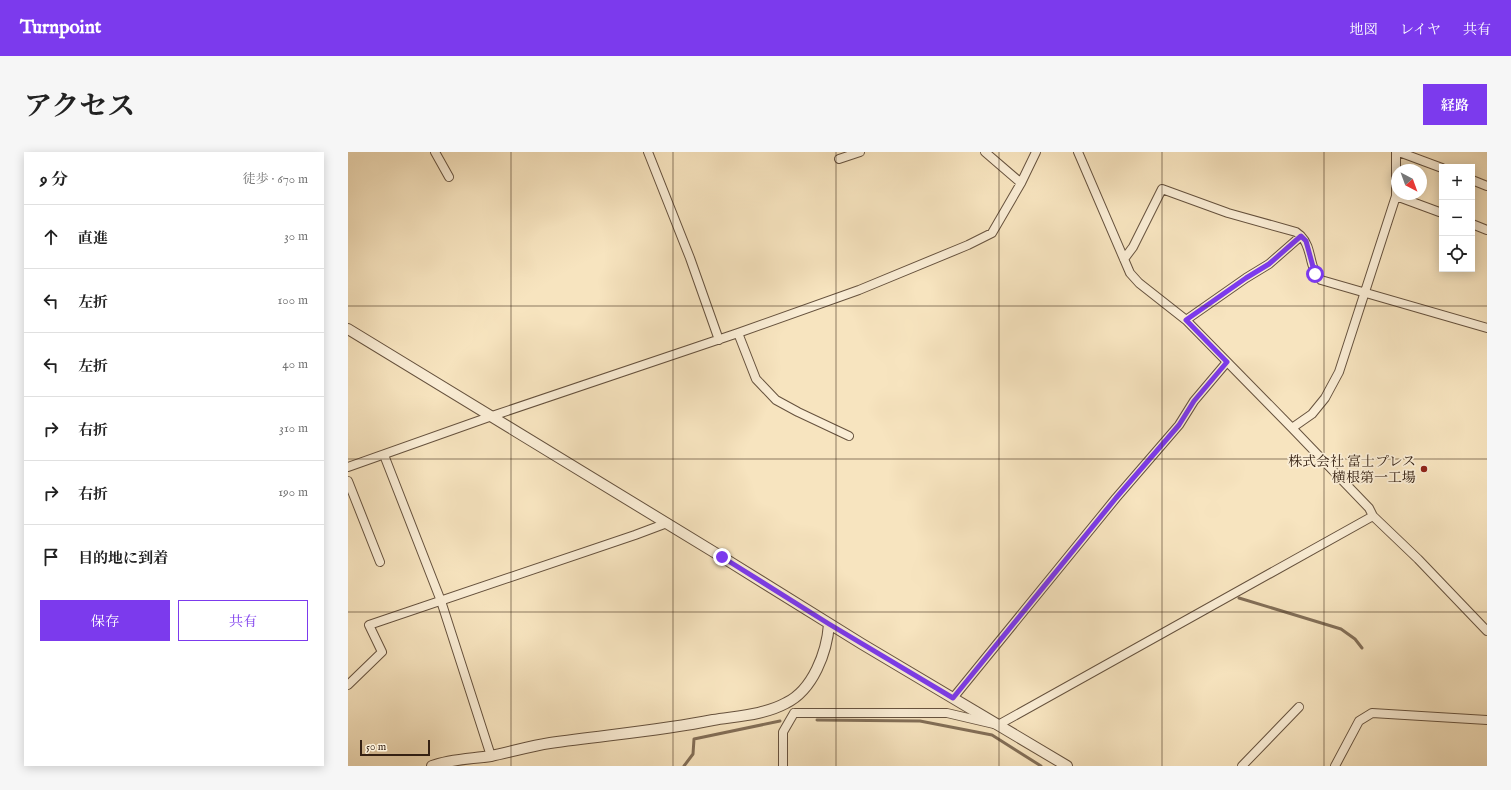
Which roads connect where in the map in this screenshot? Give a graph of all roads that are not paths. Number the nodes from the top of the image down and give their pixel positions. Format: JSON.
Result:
{"nodes":[{"id":1,"x":435,"y":152,"type":"edge"},
{"id":2,"x":648,"y":152,"type":"edge"},
{"id":3,"x":860,"y":152,"type":"edge"},
{"id":4,"x":985,"y":152,"type":"edge"},
{"id":5,"x":1036,"y":152,"type":"edge"},
{"id":6,"x":1078,"y":152,"type":"edge"},
{"id":7,"x":1398,"y":152,"type":"edge"},
{"id":8,"x":839,"y":159,"type":"dead end"},
{"id":9,"x":1397,"y":164,"type":"edge"},
{"id":10,"x":1439,"y":167,"type":"edge"},
{"id":11,"x":449,"y":177,"type":"dead end"},
{"id":12,"x":1475,"y":181,"type":"edge"},
{"id":13,"x":1020,"y":183,"type":"junction"},
{"id":14,"x":1487,"y":186,"type":"edge"},
{"id":15,"x":1395,"y":200,"type":"edge"},
{"id":16,"x":1407,"y":200,"type":"edge"},
{"id":17,"x":1439,"y":212,"type":"edge"},
{"id":18,"x":1475,"y":225,"type":"edge"},
{"id":19,"x":1487,"y":230,"type":"edge"},
{"id":20,"x":1301,"y":236,"type":"junction"},
{"id":21,"x":1124,"y":259,"type":"junction"},
{"id":22,"x":1364,"y":294,"type":"junction"},
{"id":23,"x":1186,"y":320,"type":"junction"},
{"id":24,"x":1487,"y":328,"type":"edge"},
{"id":25,"x":348,"y":329,"type":"edge"},
{"id":26,"x":738,"y":334,"type":"junction"},
{"id":27,"x":719,"y":340,"type":"junction"},
{"id":28,"x":1227,"y":362,"type":"junction"},
{"id":29,"x":492,"y":416,"type":"junction"},
{"id":30,"x":1292,"y":428,"type":"junction"},
{"id":31,"x":849,"y":436,"type":"dead end"},
{"id":32,"x":384,"y":454,"type":"junction"},
{"id":33,"x":348,"y":468,"type":"edge"},
{"id":34,"x":348,"y":481,"type":"edge"},
{"id":35,"x":1373,"y":516,"type":"junction"},
{"id":36,"x":667,"y":523,"type":"junction"},
{"id":37,"x":380,"y":562,"type":"dead end"},
{"id":38,"x":441,"y":601,"type":"junction"},
{"id":39,"x":829,"y":624,"type":"junction"},
{"id":40,"x":1487,"y":631,"type":"edge"},
{"id":41,"x":348,"y":685,"type":"edge"},
{"id":42,"x":953,"y":698,"type":"junction"},
{"id":43,"x":787,"y":703,"type":"junction"},
{"id":44,"x":1299,"y":707,"type":"dead end"},
{"id":45,"x":794,"y":713,"type":"junction"},
{"id":46,"x":1487,"y":720,"type":"edge"},
{"id":47,"x":998,"y":725,"type":"junction"},
{"id":48,"x":491,"y":756,"type":"junction"},
{"id":49,"x":432,"y":766,"type":"edge"},
{"id":50,"x":783,"y":766,"type":"edge"},
{"id":51,"x":1067,"y":766,"type":"edge"},
{"id":52,"x":1242,"y":766,"type":"edge"},
{"id":53,"x":1335,"y":766,"type":"edge"}],
"edges":[{"from":1,"to":11,"type":"street"},
{"from":2,"to":27,"type":"street"},
{"from":3,"to":8,"type":"street"},
{"from":4,"to":13,"type":"street"},
{"from":5,"to":13,"type":"street"},
{"from":6,"to":21,"type":"street"},
{"from":7,"to":9,"type":"street"},
{"from":7,"to":10,"type":"street"},
{"from":12,"to":14,"type":"street"},
{"from":13,"to":26,"type":"street"},
{"from":15,"to":22,"type":"street"},
{"from":16,"to":17,"type":"street"},
{"from":18,"to":19,"type":"street"},
{"from":20,"to":21,"type":"street"},
{"from":20,"to":22,"type":"street"},
{"from":20,"to":23,"type":"street"},
{"from":21,"to":23,"type":"street"},
{"from":22,"to":24,"type":"street"},
{"from":22,"to":30,"type":"street"},
{"from":23,"to":28,"type":"street"},
{"from":25,"to":29,"type":"street"},
{"from":26,"to":27,"type":"street"},
{"from":26,"to":31,"type":"street"},
{"from":27,"to":29,"type":"street"},
{"from":28,"to":30,"type":"street"},
{"from":28,"to":42,"type":"street"},
{"from":29,"to":32,"type":"street"},
{"from":29,"to":36,"type":"street"},
{"from":30,"to":35,"type":"street"},
{"from":32,"to":33,"type":"street"},
{"from":32,"to":38,"type":"street"},
{"from":34,"to":37,"type":"street"},
{"from":35,"to":40,"type":"street"},
{"from":35,"to":47,"type":"street"},
{"from":36,"to":38,"type":"street"},
{"from":36,"to":39,"type":"street"},
{"from":38,"to":41,"type":"street"},
{"from":38,"to":48,"type":"street"},
{"from":39,"to":42,"type":"street"},
{"from":39,"to":43,"type":"street"},
{"from":42,"to":47,"type":"street"},
{"from":43,"to":45,"type":"street"},
{"from":43,"to":48,"type":"street"},
{"from":44,"to":52,"type":"street"},
{"from":45,"to":47,"type":"street"},
{"from":45,"to":50,"type":"street"},
{"from":46,"to":53,"type":"street"},
{"from":47,"to":51,"type":"street"},
{"from":48,"to":49,"type":"street"}]}
